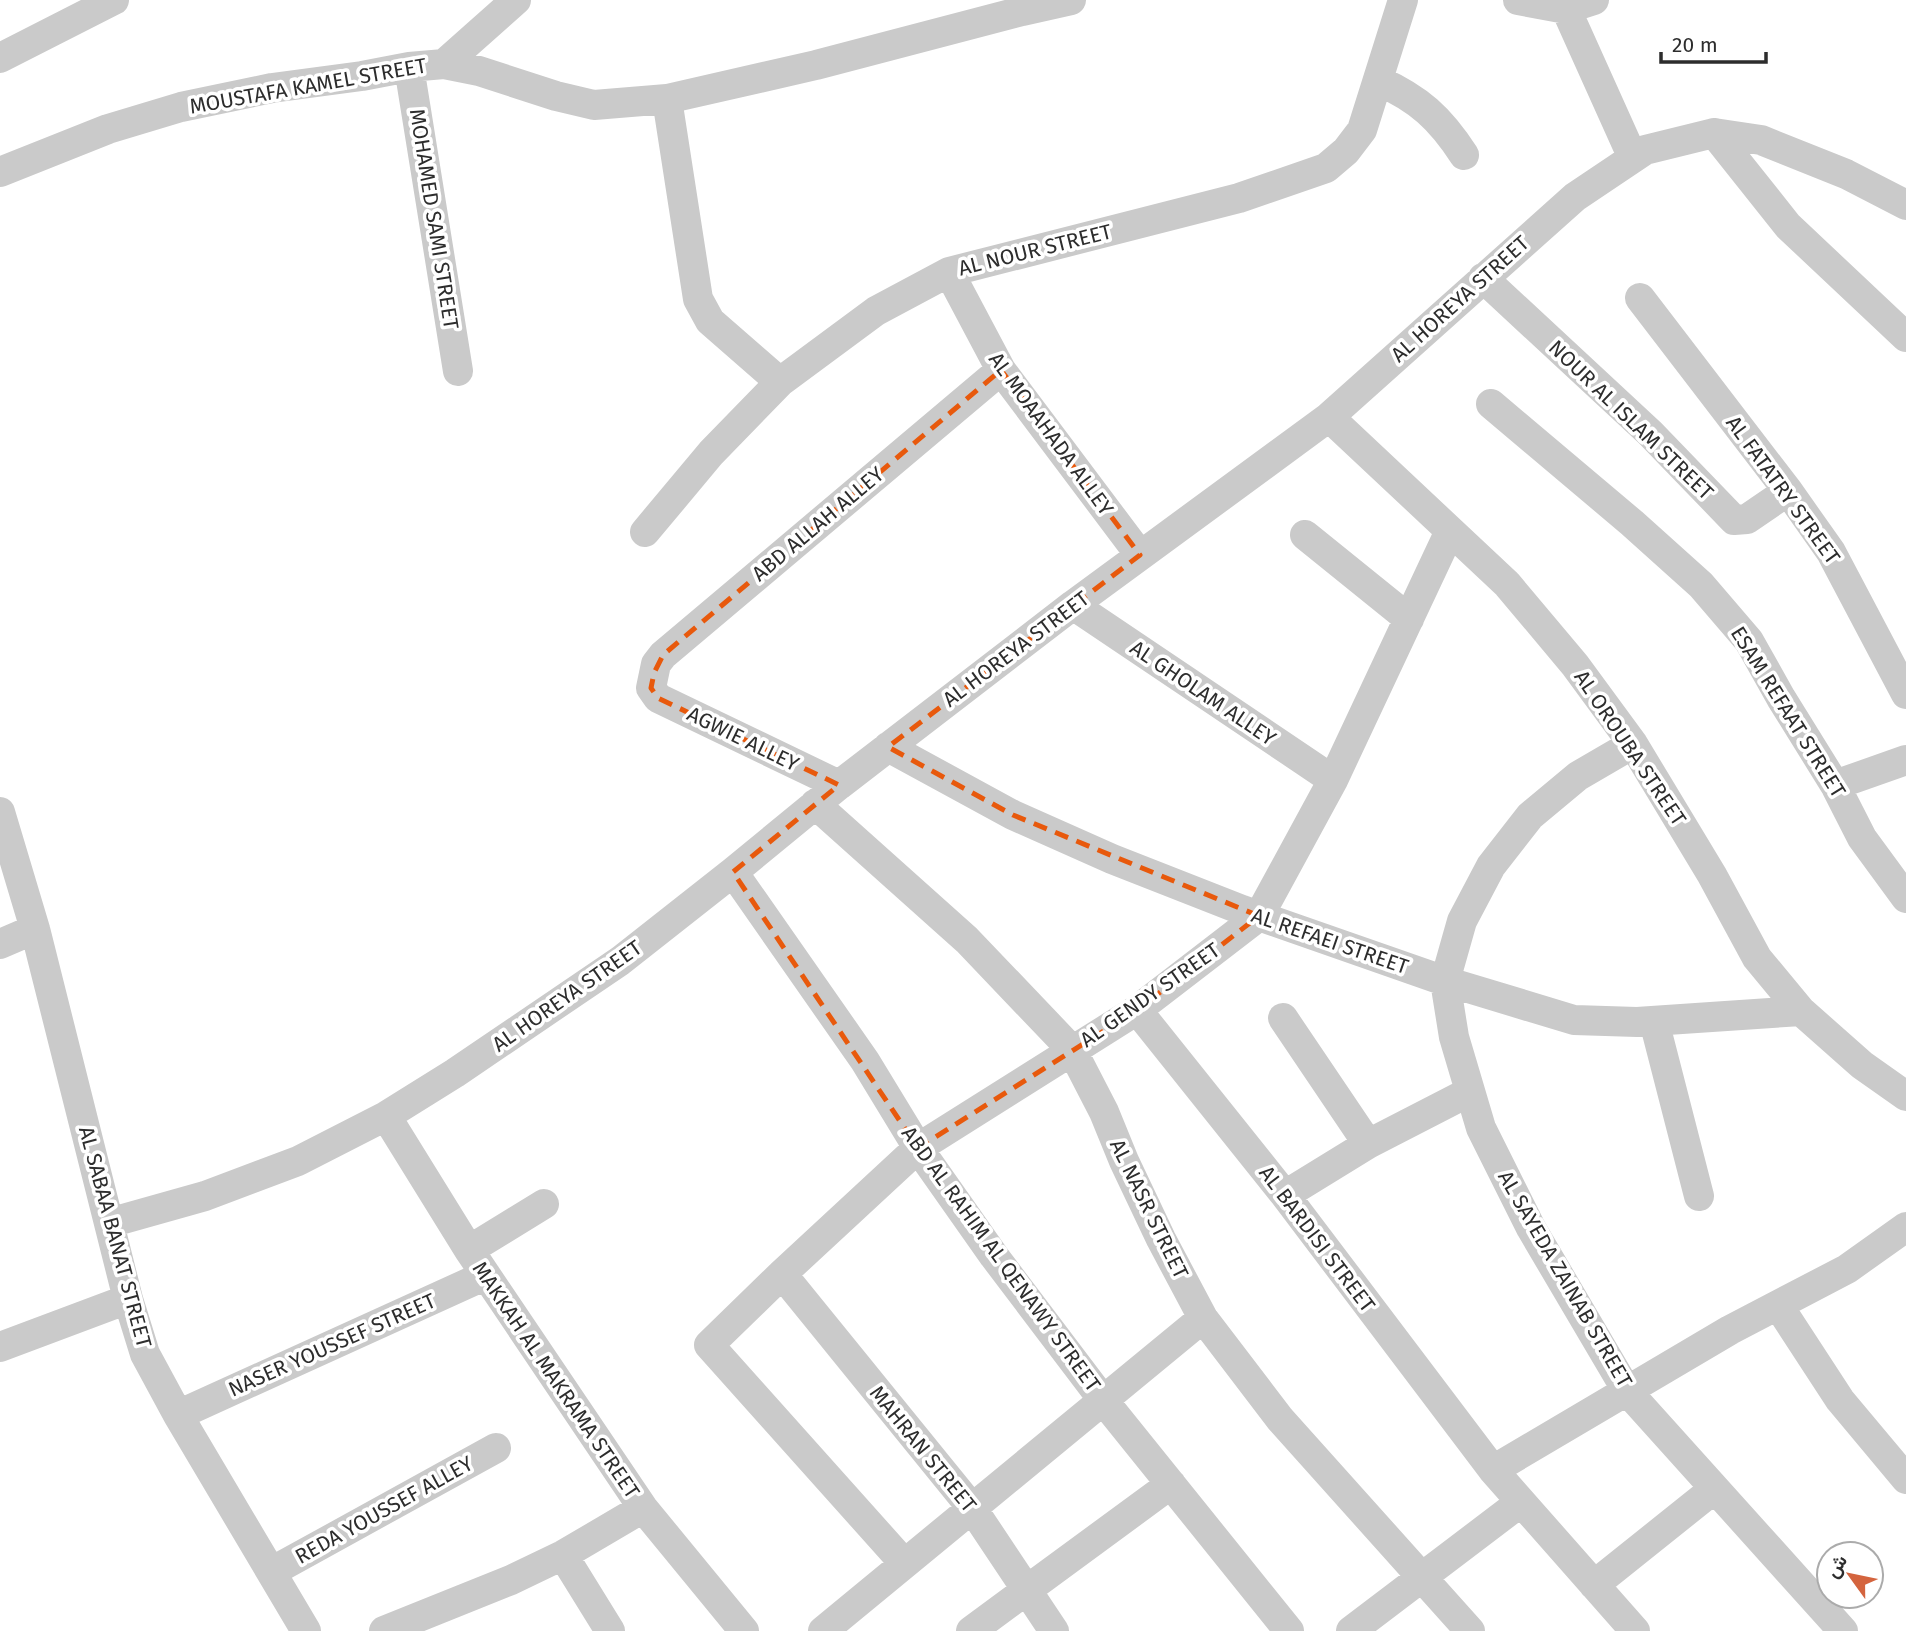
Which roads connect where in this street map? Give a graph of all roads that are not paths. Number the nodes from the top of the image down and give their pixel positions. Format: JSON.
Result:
{"nodes":[{"id":1,"x":114,"y":0,"type":"edge"},
{"id":2,"x":516,"y":0,"type":"edge"},
{"id":3,"x":1071,"y":0,"type":"edge"},
{"id":4,"x":1403,"y":0,"type":"edge"},
{"id":5,"x":1518,"y":0,"type":"edge"},
{"id":6,"x":1594,"y":0,"type":"edge"},
{"id":7,"x":1019,"y":5,"type":"edge"},
{"id":8,"x":1563,"y":5,"type":"edge"},
{"id":9,"x":0,"y":58,"type":"edge"},
{"id":10,"x":444,"y":64,"type":"junction"},
{"id":11,"x":409,"y":67,"type":"junction"},
{"id":12,"x":1379,"y":81,"type":"junction"},
{"id":13,"x":667,"y":99,"type":"junction"},
{"id":14,"x":1714,"y":133,"type":"junction"},
{"id":15,"x":1464,"y":155,"type":"dead end"},
{"id":16,"x":1633,"y":158,"type":"junction"},
{"id":17,"x":0,"y":172,"type":"edge"},
{"id":18,"x":1906,"y":205,"type":"edge"},
{"id":19,"x":949,"y":272,"type":"junction"},
{"id":20,"x":1483,"y":278,"type":"junction"},
{"id":21,"x":1640,"y":298,"type":"dead end"},
{"id":22,"x":1906,"y":337,"type":"edge"},
{"id":23,"x":1000,"y":370,"type":"junction"},
{"id":24,"x":458,"y":371,"type":"dead end"},
{"id":25,"x":780,"y":382,"type":"junction"},
{"id":26,"x":1491,"y":404,"type":"dead end"},
{"id":27,"x":1329,"y":417,"type":"junction"},
{"id":28,"x":1788,"y":491,"type":"junction"},
{"id":29,"x":1450,"y":531,"type":"junction"},
{"id":30,"x":645,"y":532,"type":"dead end"},
{"id":31,"x":1305,"y":535,"type":"dead end"},
{"id":32,"x":1140,"y":555,"type":"junction"},
{"id":33,"x":1073,"y":605,"type":"junction"},
{"id":34,"x":1409,"y":619,"type":"junction"},
{"id":35,"x":651,"y":688,"type":"joint"},
{"id":36,"x":1906,"y":694,"type":"edge"},
{"id":37,"x":1633,"y":744,"type":"junction"},
{"id":38,"x":888,"y":747,"type":"junction"},
{"id":39,"x":1906,"y":760,"type":"edge"},
{"id":40,"x":1333,"y":780,"type":"junction"},
{"id":41,"x":839,"y":785,"type":"junction"},
{"id":42,"x":1835,"y":785,"type":"junction"},
{"id":43,"x":815,"y":804,"type":"junction"},
{"id":44,"x":0,"y":812,"type":"edge"},
{"id":45,"x":733,"y":872,"type":"junction"},
{"id":46,"x":1906,"y":898,"type":"edge"},
{"id":47,"x":1259,"y":916,"type":"junction"},
{"id":48,"x":35,"y":929,"type":"junction"},
{"id":49,"x":0,"y":944,"type":"edge"},
{"id":50,"x":1445,"y":981,"type":"junction"},
{"id":51,"x":1138,"y":1010,"type":"junction"},
{"id":52,"x":1801,"y":1012,"type":"junction"},
{"id":53,"x":1283,"y":1018,"type":"dead end"},
{"id":54,"x":1654,"y":1021,"type":"junction"},
{"id":55,"x":1072,"y":1050,"type":"junction"},
{"id":56,"x":1469,"y":1092,"type":"junction"},
{"id":57,"x":1906,"y":1096,"type":"edge"},
{"id":58,"x":386,"y":1116,"type":"junction"},
{"id":59,"x":1368,"y":1144,"type":"junction"},
{"id":60,"x":918,"y":1149,"type":"junction"},
{"id":61,"x":1285,"y":1195,"type":"junction"},
{"id":62,"x":1699,"y":1196,"type":"dead end"},
{"id":63,"x":544,"y":1204,"type":"dead end"},
{"id":64,"x":109,"y":1223,"type":"junction"},
{"id":65,"x":1906,"y":1227,"type":"edge"},
{"id":66,"x":469,"y":1251,"type":"junction"},
{"id":67,"x":782,"y":1274,"type":"junction"},
{"id":68,"x":486,"y":1275,"type":"junction"},
{"id":69,"x":128,"y":1299,"type":"junction"},
{"id":70,"x":1778,"y":1305,"type":"junction"},
{"id":71,"x":1203,"y":1318,"type":"junction"},
{"id":72,"x":0,"y":1347,"type":"edge"},
{"id":73,"x":1626,"y":1391,"type":"junction"},
{"id":74,"x":1103,"y":1400,"type":"junction"},
{"id":75,"x":178,"y":1415,"type":"junction"},
{"id":76,"x":496,"y":1448,"type":"dead end"},
{"id":77,"x":1493,"y":1471,"type":"junction"},
{"id":78,"x":1906,"y":1479,"type":"edge"},
{"id":79,"x":1171,"y":1484,"type":"junction"},
{"id":80,"x":1714,"y":1489,"type":"junction"},
{"id":81,"x":1521,"y":1502,"type":"junction"},
{"id":82,"x":643,"y":1508,"type":"junction"},
{"id":83,"x":972,"y":1508,"type":"junction"},
{"id":84,"x":563,"y":1555,"type":"junction"},
{"id":85,"x":904,"y":1563,"type":"junction"},
{"id":86,"x":271,"y":1572,"type":"junction"},
{"id":87,"x":1423,"y":1576,"type":"junction"},
{"id":88,"x":1594,"y":1585,"type":"junction"},
{"id":89,"x":1026,"y":1589,"type":"junction"},
{"id":90,"x":306,"y":1631,"type":"edge"},
{"id":91,"x":384,"y":1631,"type":"edge"},
{"id":92,"x":610,"y":1631,"type":"edge"},
{"id":93,"x":744,"y":1631,"type":"edge"},
{"id":94,"x":822,"y":1631,"type":"edge"},
{"id":95,"x":971,"y":1631,"type":"edge"},
{"id":96,"x":1054,"y":1631,"type":"edge"},
{"id":97,"x":1289,"y":1631,"type":"edge"},
{"id":98,"x":1352,"y":1631,"type":"edge"},
{"id":99,"x":1470,"y":1631,"type":"edge"},
{"id":100,"x":1635,"y":1631,"type":"edge"},
{"id":101,"x":1843,"y":1631,"type":"edge"}],
"edges":[{"from":1,"to":9,"type":"street"},
{"from":2,"to":10,"type":"street"},
{"from":3,"to":7,"type":"street","name":"MOUSTAFA KAMEL STREET"},
{"from":4,"to":12,"type":"street","name":"AL NOUR STREET"},
{"from":5,"to":8,"type":"street"},
{"from":6,"to":8,"type":"street"},
{"from":7,"to":13,"type":"street","name":"MOUSTAFA KAMEL STREET"},
{"from":8,"to":16,"type":"street"},
{"from":10,"to":11,"type":"street","name":"MOUSTAFA KAMEL STREET"},
{"from":10,"to":13,"type":"street","name":"MOUSTAFA KAMEL STREET"},
{"from":11,"to":17,"type":"street","name":"MOUSTAFA KAMEL STREET"},
{"from":11,"to":24,"type":"street","name":"MOHAMED SAMI STREET"},
{"from":12,"to":15,"type":"street"},
{"from":12,"to":19,"type":"street","name":"AL NOUR STREET"},
{"from":13,"to":25,"type":"street"},
{"from":14,"to":16,"type":"street","name":"AL HOREYA STREET"},
{"from":14,"to":18,"type":"street","name":"AL HOREYA STREET"},
{"from":14,"to":22,"type":"street"},
{"from":16,"to":20,"type":"street","name":"AL HOREYA STREET"},
{"from":19,"to":23,"type":"street","name":"AL MOAAHADA ALLEY"},
{"from":19,"to":25,"type":"street","name":"AL NOUR STREET"},
{"from":20,"to":27,"type":"street","name":"AL HOREYA STREET"},
{"from":20,"to":28,"type":"street","name":"NOUR AL ISLAM STREET"},
{"from":21,"to":28,"type":"street","name":"AL FATATRY STREET"},
{"from":23,"to":32,"type":"street","name":"AL MOAAHADA ALLEY"},
{"from":23,"to":35,"type":"street","name":"ABD ALLAH ALLEY"},
{"from":25,"to":30,"type":"street","name":"AL NOUR STREET"},
{"from":26,"to":42,"type":"street","name":"ESAM REFAAT STREET"},
{"from":27,"to":29,"type":"street","name":"AL OROUBA STREET"},
{"from":27,"to":32,"type":"street","name":"AL HOREYA STREET"},
{"from":28,"to":36,"type":"street","name":"AL FATATRY STREET"},
{"from":29,"to":34,"type":"street","name":"AL GENDY STREET"},
{"from":29,"to":37,"type":"street","name":"AL OROUBA STREET"},
{"from":31,"to":34,"type":"street"},
{"from":32,"to":33,"type":"street","name":"AL HOREYA STREET"},
{"from":33,"to":38,"type":"street","name":"AL HOREYA STREET"},
{"from":33,"to":40,"type":"street","name":"AL GHOLAM ALLEY"},
{"from":34,"to":40,"type":"street","name":"AL GENDY STREET"},
{"from":35,"to":41,"type":"street","name":"AGWIE ALLEY"},
{"from":37,"to":50,"type":"street"},
{"from":37,"to":52,"type":"street","name":"AL OROUBA STREET"},
{"from":38,"to":41,"type":"street","name":"AL HOREYA STREET"},
{"from":38,"to":47,"type":"street","name":"AL REFAEI STREET"},
{"from":39,"to":42,"type":"street"},
{"from":40,"to":47,"type":"street","name":"AL GENDY STREET"},
{"from":41,"to":43,"type":"street","name":"AL HOREYA STREET"},
{"from":42,"to":46,"type":"street","name":"ESAM REFAAT STREET"},
{"from":43,"to":45,"type":"street","name":"AL HOREYA STREET"},
{"from":43,"to":55,"type":"street","name":"AL NASR STREET"},
{"from":44,"to":48,"type":"street","name":"AL SABAA BANAT STREET"},
{"from":45,"to":58,"type":"street","name":"AL HOREYA STREET"},
{"from":45,"to":60,"type":"street","name":"ABD AL RAHIM AL QENAWY STREET"},
{"from":47,"to":50,"type":"street","name":"AL REFAEI STREET"},
{"from":47,"to":51,"type":"street","name":"AL GENDY STREET"},
{"from":48,"to":49,"type":"street"},
{"from":48,"to":64,"type":"street","name":"AL SABAA BANAT STREET"},
{"from":50,"to":54,"type":"street","name":"AL REFAEI STREET"},
{"from":50,"to":56,"type":"street","name":"AL SAYEDA ZAINAB STREET"},
{"from":51,"to":55,"type":"street","name":"AL GENDY STREET"},
{"from":51,"to":61,"type":"street","name":"AL BARDISI STREET"},
{"from":52,"to":54,"type":"street","name":"AL REFAEI STREET"},
{"from":52,"to":57,"type":"street","name":"AL OROUBA STREET"},
{"from":53,"to":59,"type":"street"},
{"from":54,"to":62,"type":"street"},
{"from":55,"to":60,"type":"street","name":"AL GENDY STREET"},
{"from":55,"to":71,"type":"street","name":"AL NASR STREET"},
{"from":56,"to":59,"type":"street"},
{"from":56,"to":73,"type":"street","name":"AL SAYEDA ZAINAB STREET"},
{"from":58,"to":64,"type":"street","name":"AL HOREYA STREET"},
{"from":58,"to":66,"type":"street","name":"MAKKAH AL MAKRAMA STREET"},
{"from":59,"to":61,"type":"street"},
{"from":60,"to":67,"type":"street","name":"AL GENDY STREET"},
{"from":60,"to":74,"type":"street","name":"ABD AL RAHIM AL QENAWY STREET"},
{"from":61,"to":77,"type":"street","name":"AL BARDISI STREET"},
{"from":63,"to":66,"type":"street"},
{"from":64,"to":69,"type":"street","name":"AL SABAA BANAT STREET"},
{"from":65,"to":70,"type":"street"},
{"from":66,"to":68,"type":"street","name":"MAKKAH AL MAKRAMA STREET"},
{"from":67,"to":83,"type":"street","name":"MAHRAN STREET"},
{"from":67,"to":85,"type":"street","name":"AL GENDY STREET"},
{"from":68,"to":75,"type":"street","name":"NASER YOUSSEF STREET"},
{"from":68,"to":82,"type":"street","name":"MAKKAH AL MAKRAMA STREET"},
{"from":69,"to":72,"type":"street"},
{"from":69,"to":75,"type":"street","name":"AL SABAA BANAT STREET"},
{"from":70,"to":73,"type":"street"},
{"from":70,"to":78,"type":"street"},
{"from":71,"to":74,"type":"street"},
{"from":71,"to":87,"type":"street","name":"AL NASR STREET"},
{"from":73,"to":77,"type":"street"},
{"from":73,"to":80,"type":"street","name":"AL SAYEDA ZAINAB STREET"},
{"from":74,"to":79,"type":"street","name":"ABD AL RAHIM AL QENAWY STREET"},
{"from":74,"to":83,"type":"street"},
{"from":75,"to":86,"type":"street","name":"AL SABAA BANAT STREET"},
{"from":76,"to":86,"type":"street","name":"REDA YOUSSEF ALLEY"},
{"from":77,"to":81,"type":"street","name":"AL BARDISI STREET"},
{"from":79,"to":89,"type":"street"},
{"from":79,"to":97,"type":"street","name":"ABD AL RAHIM AL QENAWY STREET"},
{"from":80,"to":88,"type":"street"},
{"from":80,"to":101,"type":"street","name":"AL SAYEDA ZAINAB STREET"},
{"from":81,"to":87,"type":"street"},
{"from":81,"to":88,"type":"street","name":"AL BARDISI STREET"},
{"from":82,"to":84,"type":"street"},
{"from":82,"to":93,"type":"street","name":"MAKKAH AL MAKRAMA STREET"},
{"from":83,"to":85,"type":"street"},
{"from":83,"to":89,"type":"street","name":"MAHRAN STREET"},
{"from":84,"to":91,"type":"street"},
{"from":84,"to":92,"type":"street"},
{"from":85,"to":94,"type":"street"},
{"from":86,"to":90,"type":"street","name":"AL SABAA BANAT STREET"},
{"from":87,"to":98,"type":"street"},
{"from":87,"to":99,"type":"street","name":"AL NASR STREET"},
{"from":88,"to":100,"type":"street","name":"AL BARDISI STREET"},
{"from":89,"to":95,"type":"street"},
{"from":89,"to":96,"type":"street","name":"MAHRAN STREET"}]}
